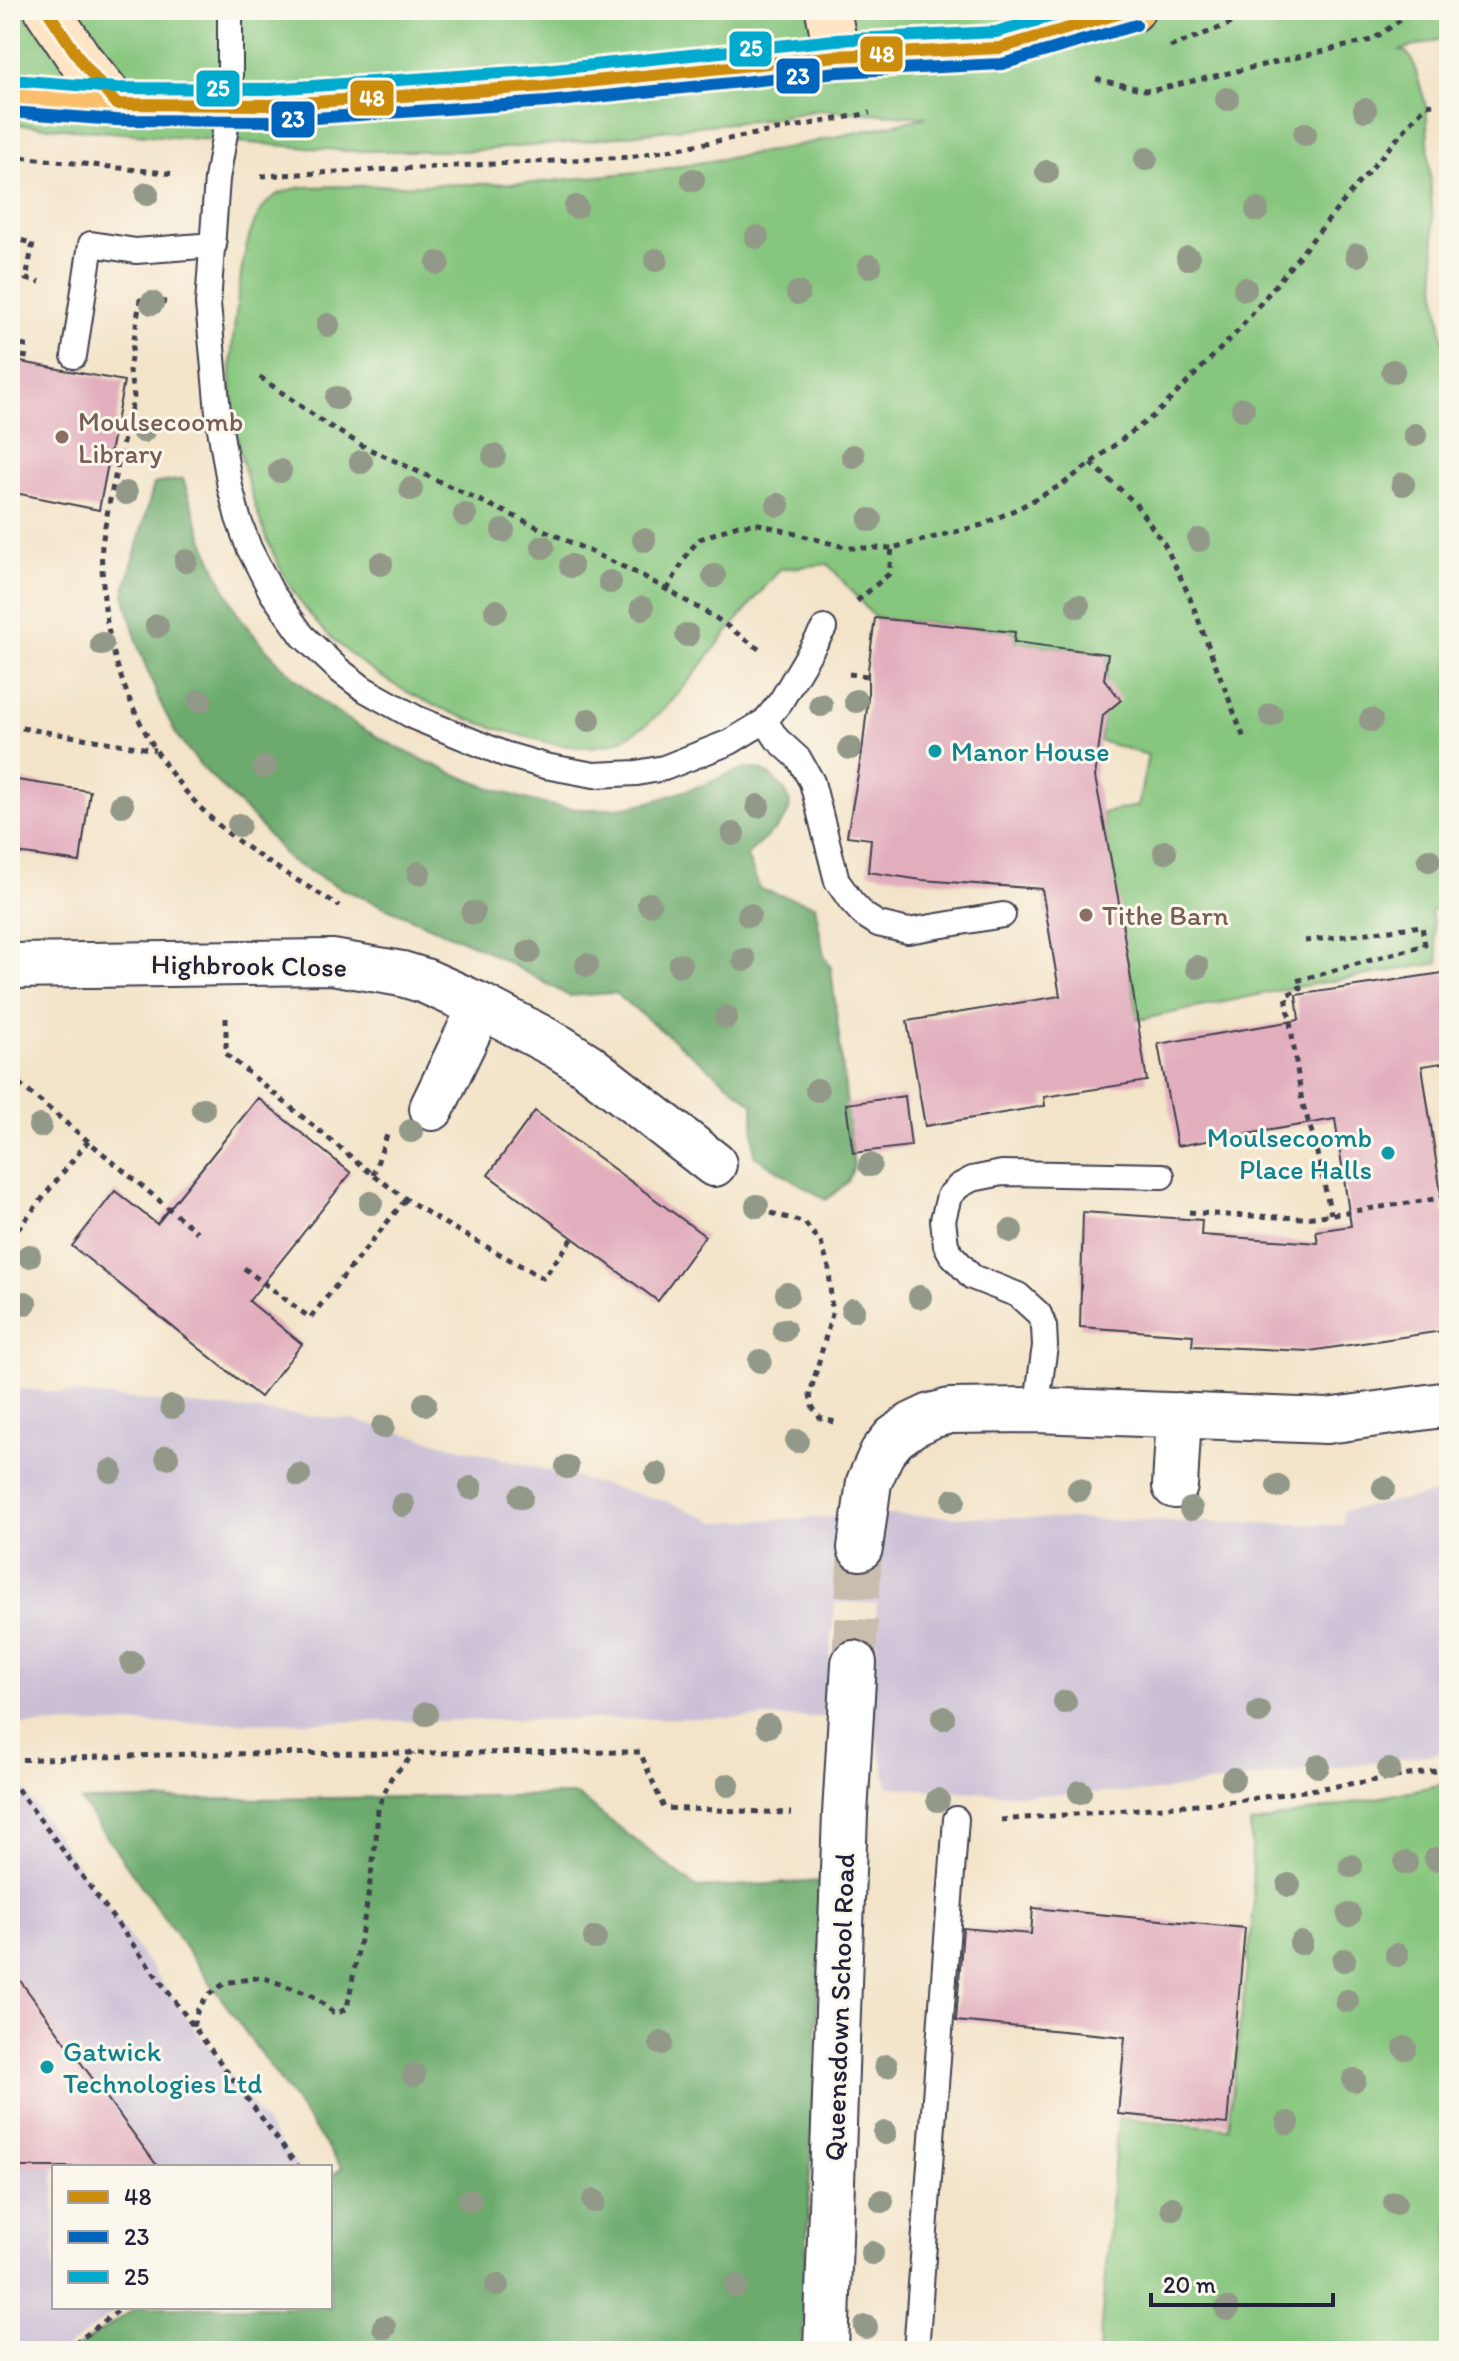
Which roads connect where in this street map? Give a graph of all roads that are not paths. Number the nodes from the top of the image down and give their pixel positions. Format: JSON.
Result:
{"nodes":[{"id":1,"x":47,"y":10,"type":"edge"},
{"id":2,"x":230,"y":10,"type":"edge"},
{"id":3,"x":828,"y":10,"type":"edge"},
{"id":4,"x":1132,"y":10,"type":"edge"},
{"id":5,"x":837,"y":56,"type":"junction"},
{"id":6,"x":10,"y":96,"type":"edge"},
{"id":7,"x":116,"y":104,"type":"junction"},
{"id":8,"x":230,"y":104,"type":"junction"},
{"id":9,"x":214,"y":245,"type":"junction"},
{"id":10,"x":74,"y":356,"type":"dead end"},
{"id":11,"x":824,"y":628,"type":"road end"},
{"id":12,"x":765,"y":721,"type":"junction"},
{"id":13,"x":1003,"y":915,"type":"dead end"},
{"id":14,"x":10,"y":966,"type":"edge"},
{"id":15,"x":481,"y":1006,"type":"junction"},
{"id":16,"x":432,"y":1108,"type":"dead end"},
{"id":17,"x":714,"y":1164,"type":"road end"},
{"id":18,"x":1162,"y":1176,"type":"road end"},
{"id":19,"x":1449,"y":1404,"type":"edge"},
{"id":20,"x":1036,"y":1410,"type":"junction"},
{"id":21,"x":1179,"y":1415,"type":"junction"},
{"id":22,"x":1175,"y":1486,"type":"dead end"},
{"id":23,"x":860,"y":1548,"type":"tunnel mouth"},
{"id":24,"x":854,"y":1663,"type":"tunnel mouth"},
{"id":25,"x":956,"y":1819,"type":"road end"},
{"id":26,"x":826,"y":2351,"type":"edge"},
{"id":27,"x":916,"y":2351,"type":"edge"}],
"edges":[{"from":1,"to":7,"type":"street"},
{"from":2,"to":8,"type":"lane"},
{"from":3,"to":5,"type":"street"},
{"from":4,"to":5,"type":"main road"},
{"from":5,"to":8,"type":"main road"},
{"from":6,"to":7,"type":"main road"},
{"from":7,"to":8,"type":"main road"},
{"from":8,"to":9,"type":"lane"},
{"from":9,"to":10,"type":"lane"},
{"from":9,"to":12,"type":"lane"},
{"from":11,"to":12,"type":"lane"},
{"from":12,"to":13,"type":"lane"},
{"from":14,"to":15,"type":"street","name":"Highbrook Close"},
{"from":15,"to":16,"type":"street"},
{"from":15,"to":17,"type":"street","name":"Highbrook Close"},
{"from":18,"to":20,"type":"lane"},
{"from":19,"to":21,"type":"street"},
{"from":20,"to":21,"type":"street"},
{"from":20,"to":23,"type":"street"},
{"from":21,"to":22,"type":"street"},
{"from":24,"to":26,"type":"street","name":"Queensdown School Road"},
{"from":25,"to":27,"type":"lane"}]}
